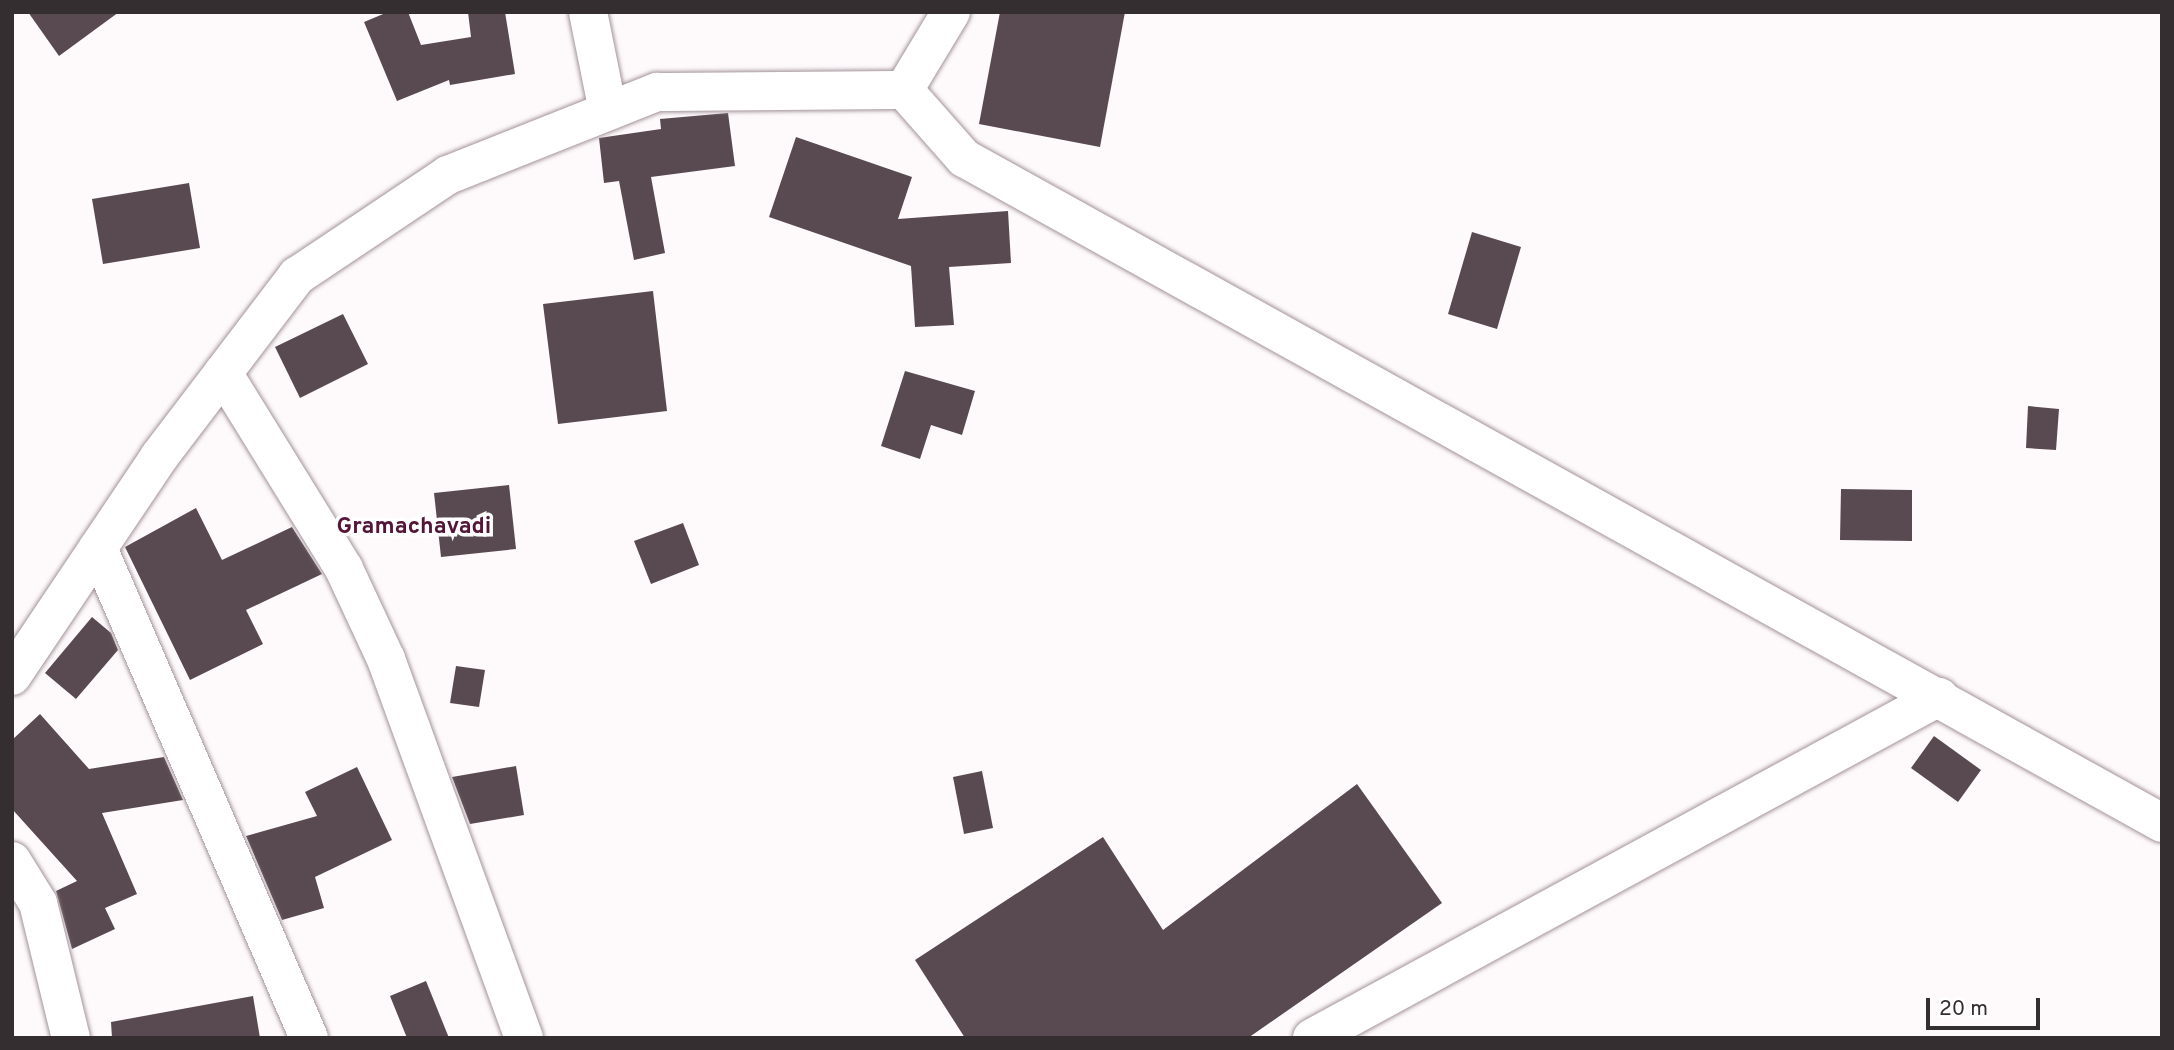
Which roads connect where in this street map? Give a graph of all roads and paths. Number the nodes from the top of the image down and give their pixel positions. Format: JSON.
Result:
{"nodes":[{"id":1,"x":588,"y":12,"type":"edge"},
{"id":2,"x":951,"y":12,"type":"edge"},
{"id":3,"x":904,"y":90,"type":"junction"},
{"id":4,"x":608,"y":111,"type":"junction"},
{"id":5,"x":223,"y":373,"type":"junction"},
{"id":6,"x":98,"y":548,"type":"junction"},
{"id":7,"x":12,"y":676,"type":"edge"},
{"id":8,"x":1939,"y":697,"type":"junction"},
{"id":9,"x":2162,"y":823,"type":"edge"},
{"id":10,"x":12,"y":861,"type":"edge"},
{"id":11,"x":71,"y":1038,"type":"edge"},
{"id":12,"x":309,"y":1038,"type":"edge"},
{"id":13,"x":524,"y":1038,"type":"edge"},
{"id":14,"x":1312,"y":1038,"type":"edge"}],
"edges":[{"from":1,"to":4,"type":"street"},
{"from":2,"to":3,"type":"street"},
{"from":3,"to":4,"type":"street"},
{"from":3,"to":8,"type":"street"},
{"from":4,"to":5,"type":"street"},
{"from":5,"to":6,"type":"street"},
{"from":5,"to":13,"type":"street"},
{"from":6,"to":7,"type":"street"},
{"from":6,"to":12,"type":"street"},
{"from":8,"to":9,"type":"street"},
{"from":8,"to":14,"type":"street"},
{"from":10,"to":11,"type":"street"}]}
